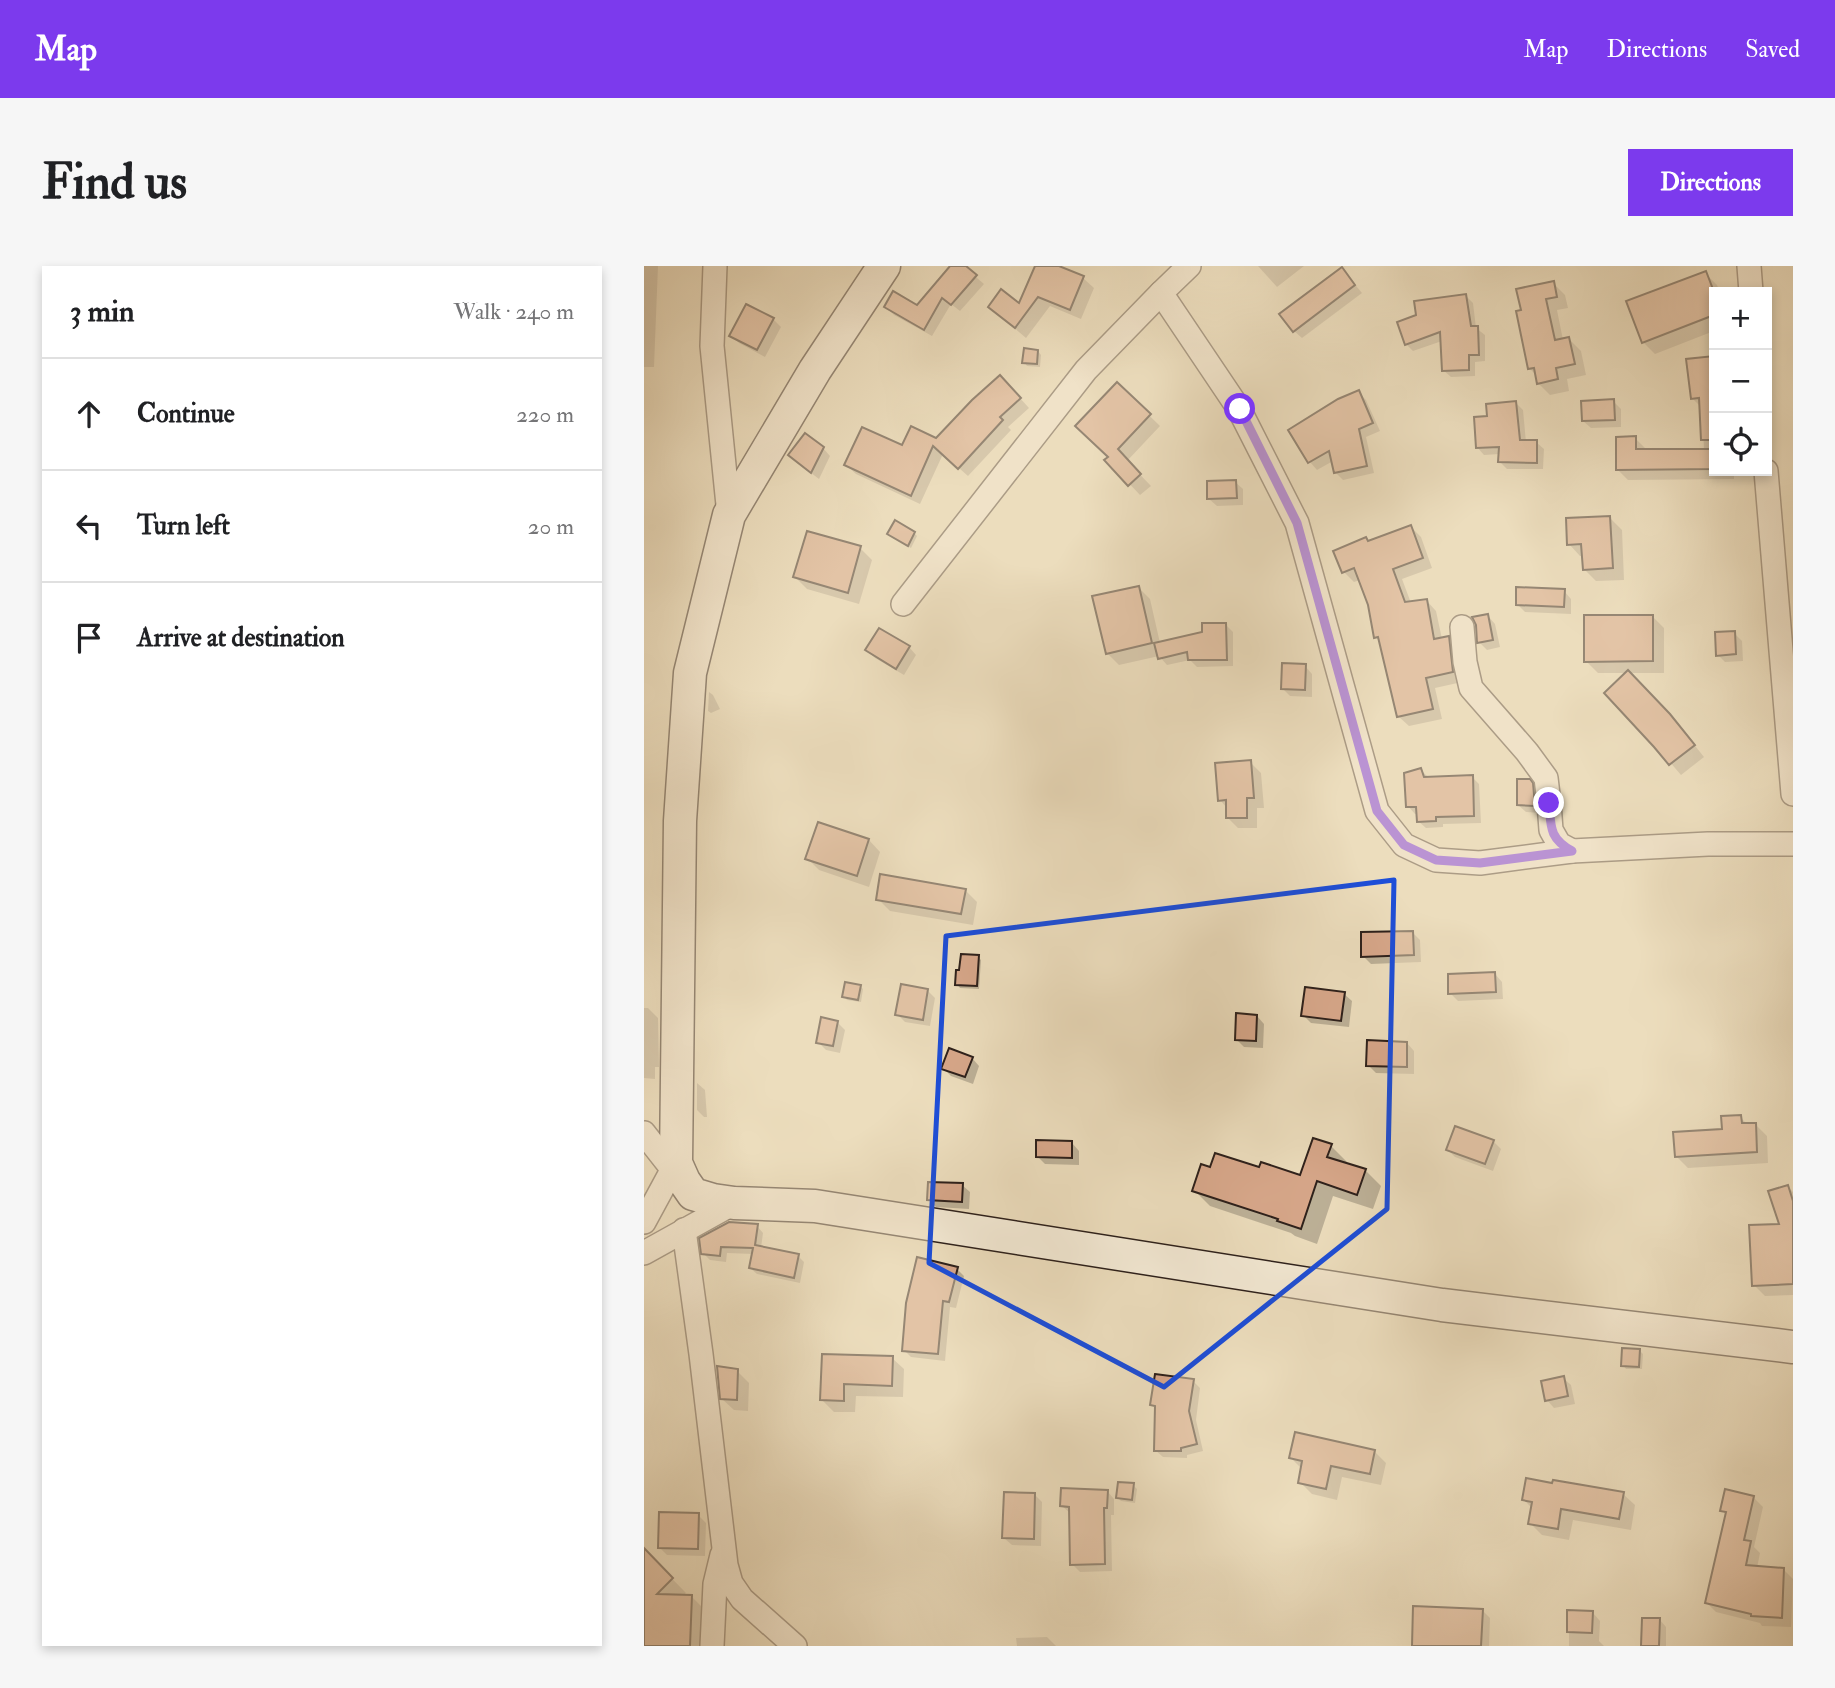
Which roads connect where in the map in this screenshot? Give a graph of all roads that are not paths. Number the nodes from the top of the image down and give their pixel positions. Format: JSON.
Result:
{"nodes":[{"id":1,"x":715,"y":266,"type":"edge"},
{"id":2,"x":1189,"y":266,"type":"edge"},
{"id":3,"x":1749,"y":266,"type":"edge"},
{"id":4,"x":874,"y":272,"type":"edge"},
{"id":5,"x":1751,"y":287,"type":"edge"},
{"id":6,"x":1161,"y":293,"type":"junction"},
{"id":7,"x":1766,"y":476,"type":"edge"},
{"id":8,"x":729,"y":515,"type":"junction"},
{"id":9,"x":903,"y":604,"type":"dead end"},
{"id":10,"x":1462,"y":627,"type":"dead end"},
{"id":11,"x":1792,"y":763,"type":"edge"},
{"id":12,"x":1793,"y":794,"type":"edge"},
{"id":13,"x":1793,"y":845,"type":"edge"},
{"id":14,"x":1572,"y":851,"type":"junction"},
{"id":15,"x":644,"y":1133,"type":"edge"},
{"id":16,"x":674,"y":1166,"type":"junction"},
{"id":17,"x":734,"y":1203,"type":"junction"},
{"id":18,"x":644,"y":1222,"type":"edge"},
{"id":19,"x":684,"y":1230,"type":"junction"},
{"id":20,"x":644,"y":1253,"type":"edge"},
{"id":21,"x":1793,"y":1347,"type":"edge"},
{"id":22,"x":724,"y":1545,"type":"junction"},
{"id":23,"x":712,"y":1646,"type":"edge"},
{"id":24,"x":795,"y":1646,"type":"edge"}],
"edges":[{"from":1,"to":8,"type":"street"},
{"from":2,"to":6,"type":"street"},
{"from":3,"to":5,"type":"street"},
{"from":4,"to":8,"type":"street"},
{"from":6,"to":9,"type":"street"},
{"from":6,"to":14,"type":"street"},
{"from":7,"to":11,"type":"street"},
{"from":8,"to":16,"type":"street"},
{"from":10,"to":14,"type":"street"},
{"from":11,"to":12,"type":"street"},
{"from":13,"to":14,"type":"street"},
{"from":15,"to":16,"type":"street"},
{"from":16,"to":17,"type":"street"},
{"from":16,"to":18,"type":"street"},
{"from":17,"to":19,"type":"street"},
{"from":17,"to":21,"type":"street"},
{"from":19,"to":20,"type":"street"},
{"from":19,"to":22,"type":"street"},
{"from":22,"to":23,"type":"street"},
{"from":22,"to":24,"type":"street"}]}
